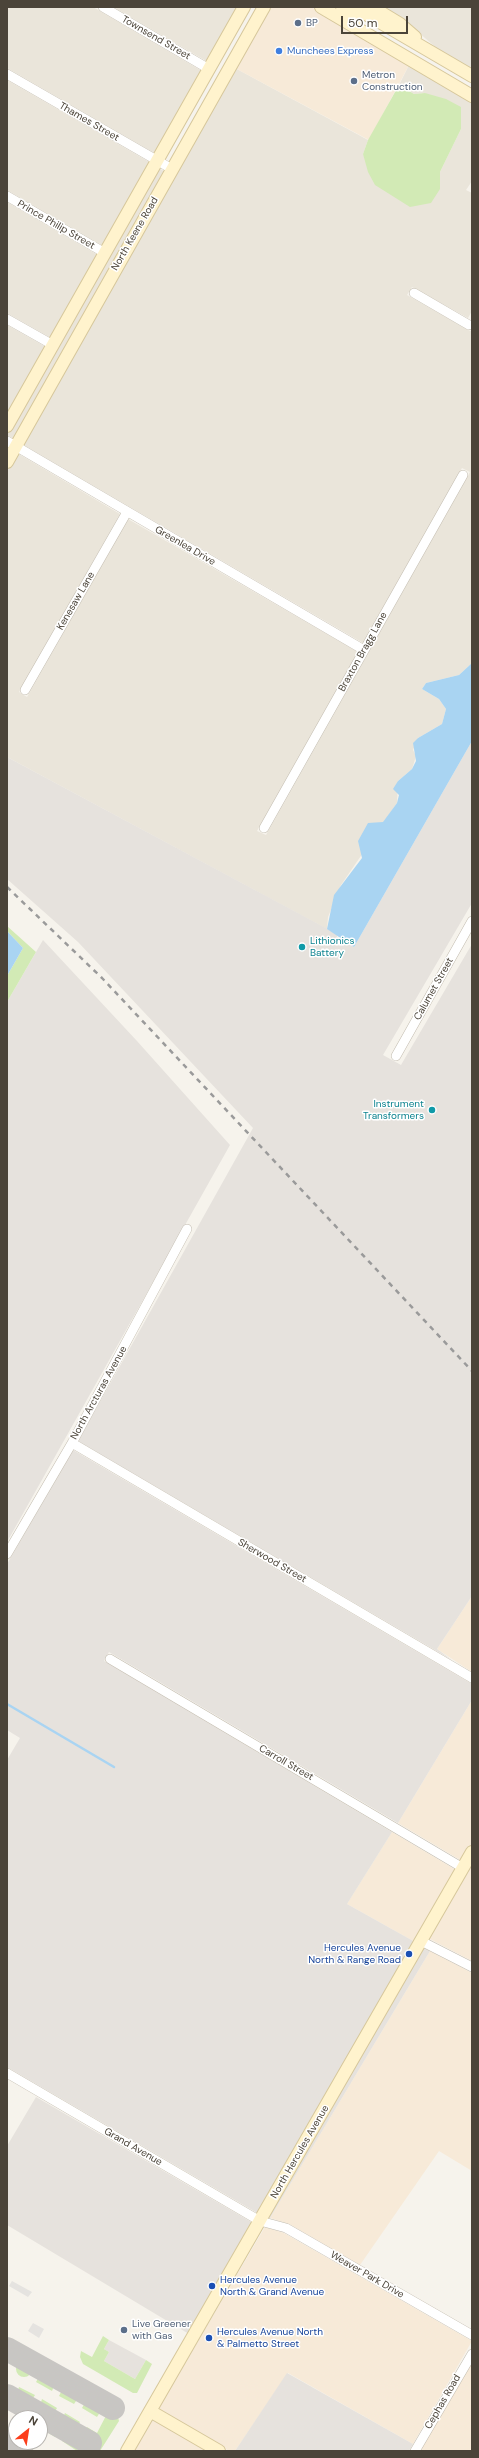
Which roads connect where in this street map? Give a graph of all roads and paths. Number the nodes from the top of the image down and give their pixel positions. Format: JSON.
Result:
{"nodes":[{"id":1,"x":103,"y":7,"type":"edge"},
{"id":2,"x":244,"y":7,"type":"edge"},
{"id":3,"x":256,"y":7,"type":"edge"},
{"id":4,"x":264,"y":7,"type":"edge"},
{"id":5,"x":321,"y":7,"type":"edge"},
{"id":6,"x":342,"y":7,"type":"edge"},
{"id":7,"x":354,"y":7,"type":"edge"},
{"id":8,"x":372,"y":7,"type":"edge"},
{"id":9,"x":425,"y":49,"type":"junction"},
{"id":10,"x":437,"y":56,"type":"junction"},
{"id":11,"x":209,"y":69,"type":"junction"},
{"id":12,"x":7,"y":74,"type":"edge"},
{"id":13,"x":472,"y":76,"type":"edge"},
{"id":14,"x":472,"y":96,"type":"edge"},
{"id":15,"x":200,"y":120,"type":"junction"},
{"id":16,"x":157,"y":161,"type":"junction"},
{"id":17,"x":172,"y":169,"type":"junction"},
{"id":18,"x":7,"y":196,"type":"edge"},
{"id":19,"x":105,"y":253,"type":"junction"},
{"id":20,"x":414,"y":293,"type":"dead end"},
{"id":21,"x":7,"y":319,"type":"edge"},
{"id":22,"x":471,"y":324,"type":"edge"},
{"id":23,"x":53,"y":345,"type":"junction"},
{"id":24,"x":7,"y":426,"type":"edge"},
{"id":25,"x":12,"y":444,"type":"edge"},
{"id":26,"x":7,"y":462,"type":"edge"},
{"id":27,"x":464,"y":475,"type":"dead end"},
{"id":28,"x":127,"y":512,"type":"junction"},
{"id":29,"x":364,"y":650,"type":"junction"},
{"id":30,"x":25,"y":690,"type":"dead end"},
{"id":31,"x":264,"y":828,"type":"dead end"},
{"id":32,"x":472,"y":921,"type":"edge"},
{"id":33,"x":396,"y":1056,"type":"dead end"},
{"id":34,"x":187,"y":1229,"type":"dead end"},
{"id":35,"x":72,"y":1444,"type":"junction"},
{"id":36,"x":7,"y":1554,"type":"edge"},
{"id":37,"x":110,"y":1659,"type":"dead end"},
{"id":38,"x":472,"y":1678,"type":"edge"},
{"id":39,"x":472,"y":1852,"type":"edge"},
{"id":40,"x":463,"y":1868,"type":"junction"},
{"id":41,"x":421,"y":1941,"type":"junction"},
{"id":42,"x":472,"y":1967,"type":"edge"},
{"id":43,"x":7,"y":2074,"type":"edge"},
{"id":44,"x":260,"y":2220,"type":"junction"},
{"id":45,"x":472,"y":2335,"type":"edge"},
{"id":46,"x":472,"y":2354,"type":"edge"},
{"id":47,"x":150,"y":2411,"type":"junction"},
{"id":48,"x":127,"y":2451,"type":"edge"},
{"id":49,"x":219,"y":2451,"type":"edge"},
{"id":50,"x":415,"y":2451,"type":"edge"}],
"edges":[{"from":1,"to":11,"type":"street","name":"Townsend Street"},
{"from":2,"to":11,"type":"main road","name":"North Keene Road"},
{"from":3,"to":15,"type":"main road"},
{"from":4,"to":15,"type":"main road","name":"North Keene Road"},
{"from":5,"to":14,"type":"main road"},
{"from":6,"to":9,"type":"main road"},
{"from":7,"to":9,"type":"main road"},
{"from":8,"to":10,"type":"main road"},
{"from":9,"to":10,"type":"main road"},
{"from":10,"to":13,"type":"main road"},
{"from":11,"to":16,"type":"main road","name":"North Keene Road"},
{"from":12,"to":16,"type":"street","name":"Thames Street"},
{"from":15,"to":17,"type":"main road","name":"North Keene Road"},
{"from":16,"to":17,"type":"street","name":"Thames Street"},
{"from":16,"to":19,"type":"main road","name":"North Keene Road"},
{"from":17,"to":25,"type":"main road","name":"North Keene Road"},
{"from":18,"to":19,"type":"street","name":"Prince Philip Street"},
{"from":19,"to":23,"type":"main road","name":"North Keene Road"},
{"from":20,"to":22,"type":"street"},
{"from":21,"to":23,"type":"street"},
{"from":23,"to":24,"type":"main road","name":"North Keene Road"},
{"from":25,"to":26,"type":"main road","name":"North Keene Road"},
{"from":25,"to":28,"type":"street","name":"Greenlea Drive"},
{"from":27,"to":29,"type":"street","name":"Braxton Bragg Lane"},
{"from":28,"to":29,"type":"street","name":"Greenlea Drive"},
{"from":28,"to":30,"type":"street","name":"Kenesaw Lane"},
{"from":29,"to":31,"type":"street","name":"Braxton Bragg Lane"},
{"from":32,"to":33,"type":"street","name":"Calumet Street"},
{"from":34,"to":35,"type":"street","name":"North Arcturas Avenue"},
{"from":35,"to":36,"type":"street","name":"North Arcturas Avenue"},
{"from":35,"to":38,"type":"street","name":"Sherwood Street"},
{"from":37,"to":40,"type":"street","name":"Carroll Street"},
{"from":39,"to":40,"type":"main road","name":"North Hercules Avenue"},
{"from":40,"to":41,"type":"main road","name":"North Hercules Avenue"},
{"from":41,"to":42,"type":"street"},
{"from":41,"to":44,"type":"main road","name":"North Hercules Avenue"},
{"from":43,"to":44,"type":"street","name":"Grand Avenue"},
{"from":44,"to":45,"type":"street","name":"Weaver Park Drive"},
{"from":44,"to":47,"type":"main road","name":"North Hercules Avenue"},
{"from":46,"to":50,"type":"street","name":"Cephas Road"},
{"from":47,"to":48,"type":"main road","name":"North Hercules Avenue"},
{"from":47,"to":49,"type":"main road"}]}
